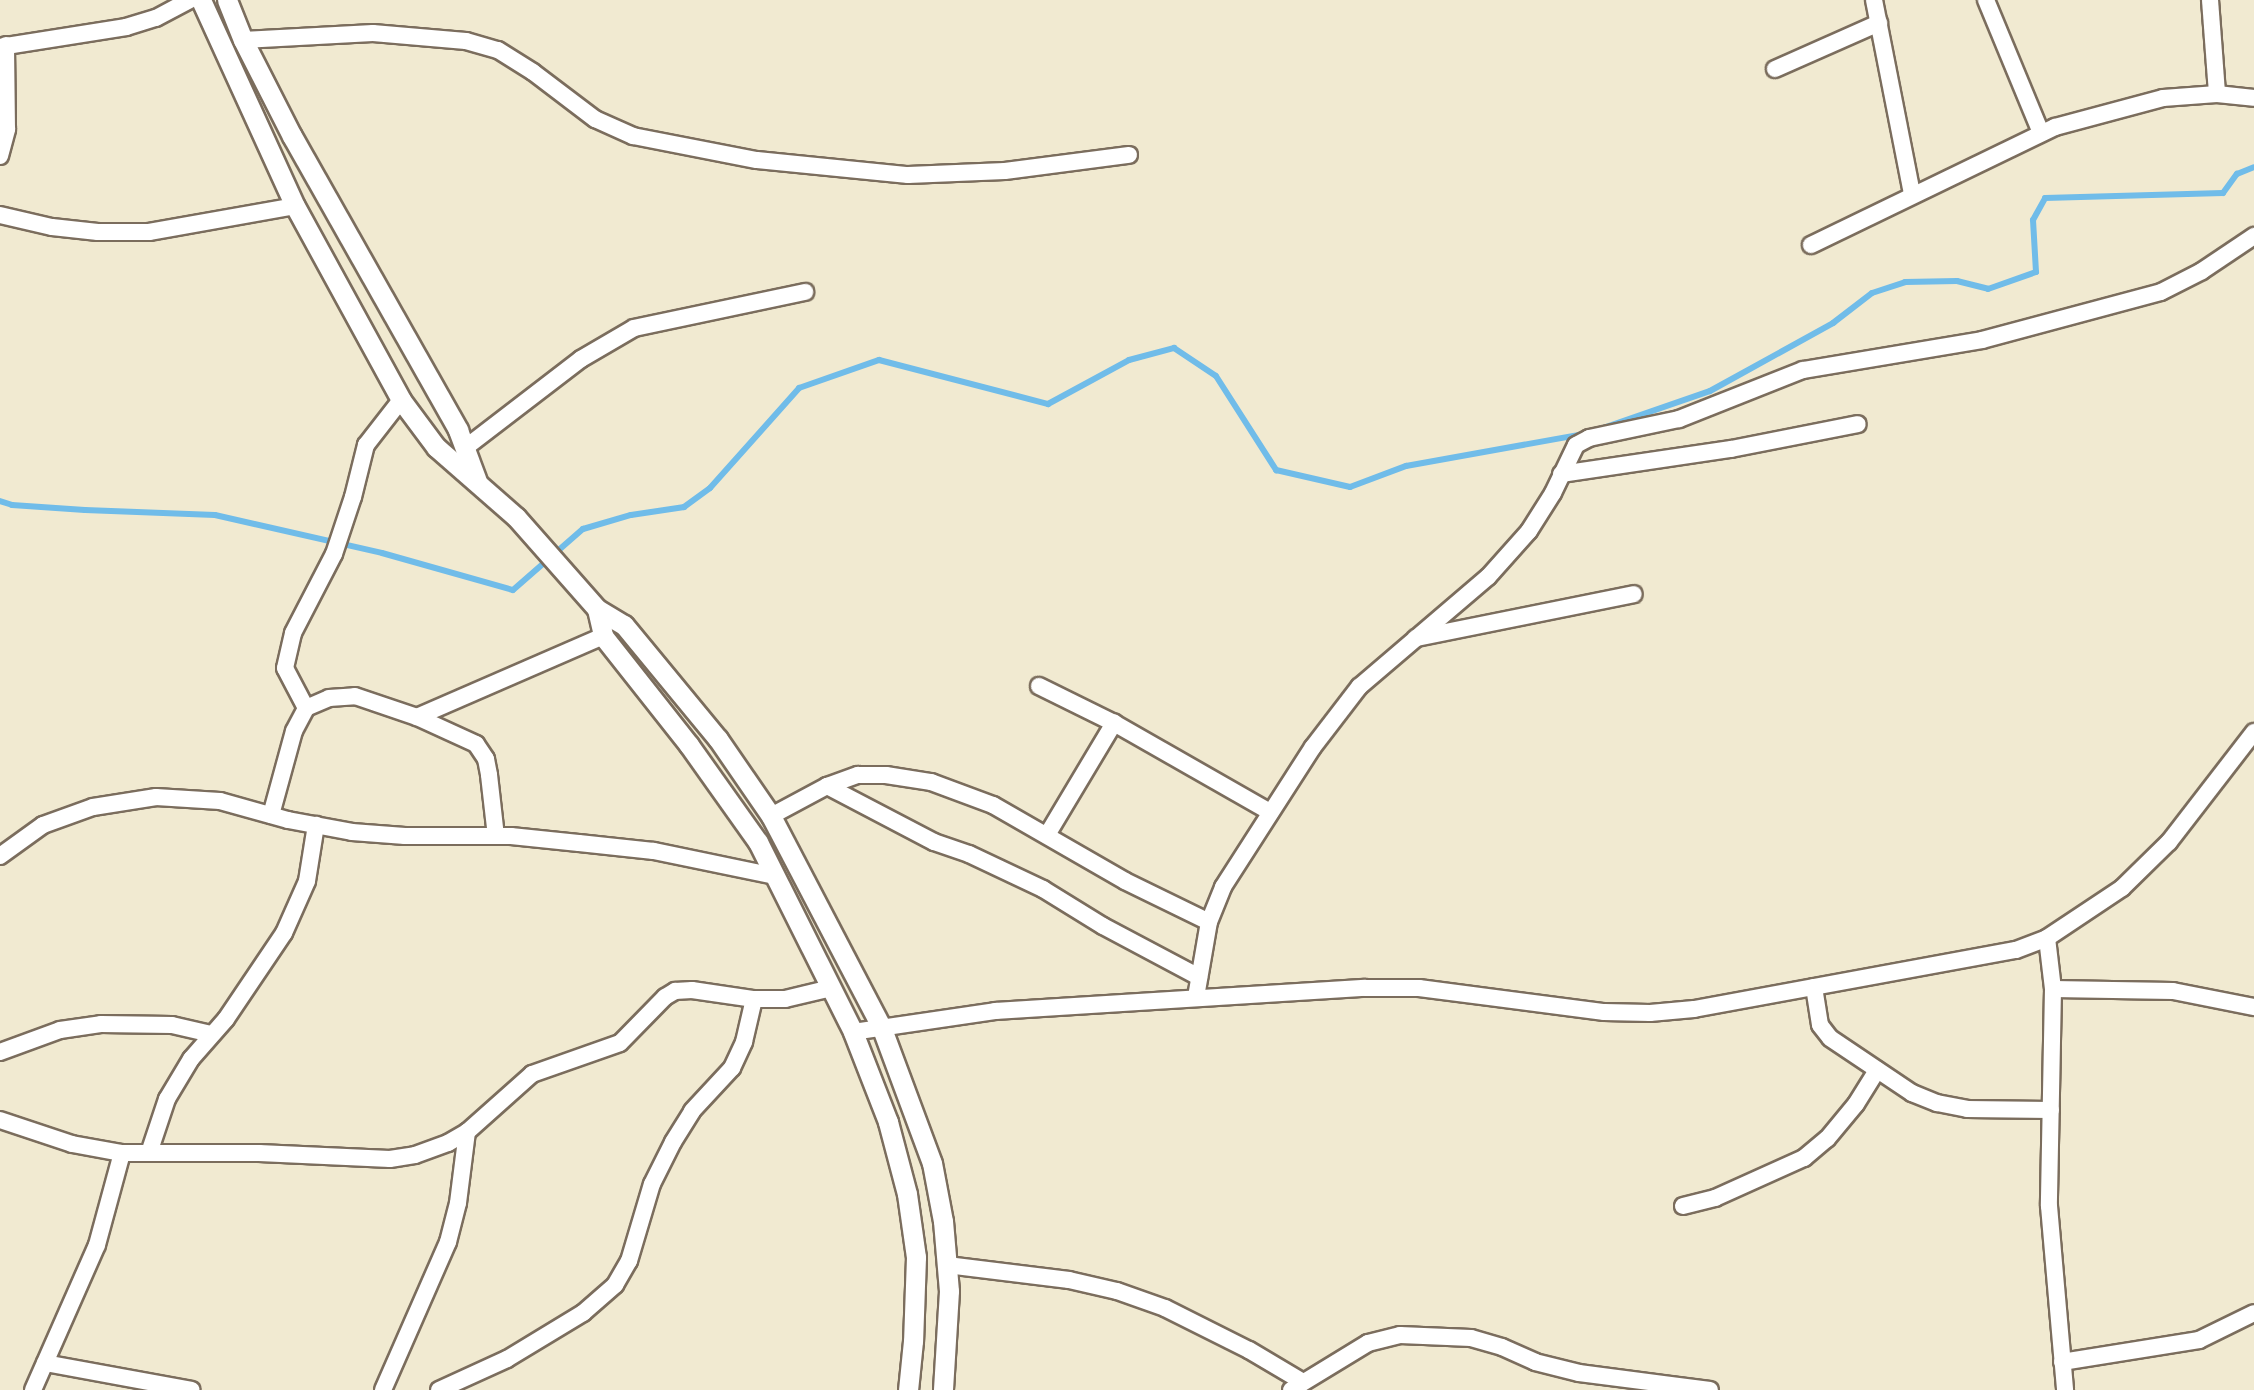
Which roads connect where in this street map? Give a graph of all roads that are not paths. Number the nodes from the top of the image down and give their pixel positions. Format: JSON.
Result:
{"nodes":[{"id":1,"x":190,"y":0,"type":"edge"},
{"id":2,"x":201,"y":0,"type":"edge"},
{"id":3,"x":227,"y":0,"type":"edge"},
{"id":4,"x":1874,"y":0,"type":"edge"},
{"id":5,"x":1986,"y":0,"type":"edge"},
{"id":6,"x":2210,"y":0,"type":"edge"},
{"id":7,"x":1879,"y":23,"type":"junction"},
{"id":8,"x":243,"y":40,"type":"junction"},
{"id":9,"x":3,"y":46,"type":"edge"},
{"id":10,"x":1775,"y":69,"type":"dead end"},
{"id":11,"x":2217,"y":94,"type":"junction"},
{"id":12,"x":2254,"y":98,"type":"edge"},
{"id":13,"x":2041,"y":133,"type":"junction"},
{"id":14,"x":1129,"y":155,"type":"dead end"},
{"id":15,"x":0,"y":156,"type":"edge"},
{"id":16,"x":1912,"y":193,"type":"junction"},
{"id":17,"x":295,"y":206,"type":"junction"},
{"id":18,"x":0,"y":215,"type":"edge"},
{"id":19,"x":2254,"y":236,"type":"edge"},
{"id":20,"x":1811,"y":244,"type":"dead end"},
{"id":21,"x":805,"y":292,"type":"dead end"},
{"id":22,"x":401,"y":400,"type":"junction"},
{"id":23,"x":1857,"y":424,"type":"dead end"},
{"id":24,"x":465,"y":448,"type":"junction"},
{"id":25,"x":1561,"y":474,"type":"junction"},
{"id":26,"x":479,"y":485,"type":"junction"},
{"id":27,"x":1634,"y":594,"type":"dead end"},
{"id":28,"x":597,"y":609,"type":"junction"},
{"id":29,"x":603,"y":636,"type":"junction"},
{"id":30,"x":1414,"y":639,"type":"junction"},
{"id":31,"x":1039,"y":686,"type":"dead end"},
{"id":32,"x":306,"y":708,"type":"junction"},
{"id":33,"x":417,"y":717,"type":"junction"},
{"id":34,"x":1114,"y":723,"type":"junction"},
{"id":35,"x":2254,"y":732,"type":"edge"},
{"id":36,"x":827,"y":786,"type":"junction"},
{"id":37,"x":1270,"y":812,"type":"junction"},
{"id":38,"x":271,"y":815,"type":"junction"},
{"id":39,"x":771,"y":816,"type":"junction"},
{"id":40,"x":316,"y":825,"type":"junction"},
{"id":41,"x":1047,"y":835,"type":"junction"},
{"id":42,"x":496,"y":836,"type":"junction"},
{"id":43,"x":0,"y":856,"type":"edge"},
{"id":44,"x":775,"y":876,"type":"junction"},
{"id":45,"x":1209,"y":922,"type":"junction"},
{"id":46,"x":2047,"y":938,"type":"junction"},
{"id":47,"x":1199,"y":977,"type":"junction"},
{"id":48,"x":1814,"y":987,"type":"junction"},
{"id":49,"x":831,"y":988,"type":"junction"},
{"id":50,"x":2053,"y":989,"type":"junction"},
{"id":51,"x":1196,"y":997,"type":"junction"},
{"id":52,"x":754,"y":999,"type":"junction"},
{"id":53,"x":2254,"y":1007,"type":"edge"},
{"id":54,"x":881,"y":1026,"type":"junction"},
{"id":55,"x":853,"y":1032,"type":"junction"},
{"id":56,"x":210,"y":1034,"type":"junction"},
{"id":57,"x":0,"y":1052,"type":"edge"},
{"id":58,"x":1877,"y":1070,"type":"junction"},
{"id":59,"x":2051,"y":1111,"type":"junction"},
{"id":60,"x":0,"y":1120,"type":"edge"},
{"id":61,"x":467,"y":1132,"type":"junction"},
{"id":62,"x":122,"y":1153,"type":"junction"},
{"id":63,"x":149,"y":1153,"type":"junction"},
{"id":64,"x":1683,"y":1206,"type":"dead end"},
{"id":65,"x":947,"y":1265,"type":"junction"},
{"id":66,"x":2254,"y":1313,"type":"edge"},
{"id":67,"x":2062,"y":1362,"type":"junction"},
{"id":68,"x":45,"y":1363,"type":"junction"},
{"id":69,"x":1297,"y":1386,"type":"edge"},
{"id":70,"x":33,"y":1390,"type":"edge"},
{"id":71,"x":192,"y":1390,"type":"edge"},
{"id":72,"x":383,"y":1390,"type":"edge"},
{"id":73,"x":439,"y":1390,"type":"edge"},
{"id":74,"x":908,"y":1390,"type":"edge"},
{"id":75,"x":943,"y":1390,"type":"edge"},
{"id":76,"x":1710,"y":1390,"type":"edge"},
{"id":77,"x":2065,"y":1390,"type":"edge"}],
"edges":[{"from":1,"to":9,"type":"street"},
{"from":2,"to":17,"type":"street"},
{"from":3,"to":8,"type":"street"},
{"from":4,"to":7,"type":"street"},
{"from":5,"to":13,"type":"street"},
{"from":6,"to":11,"type":"street"},
{"from":7,"to":10,"type":"street"},
{"from":7,"to":16,"type":"street"},
{"from":8,"to":14,"type":"street"},
{"from":8,"to":24,"type":"street"},
{"from":9,"to":15,"type":"street"},
{"from":11,"to":12,"type":"street"},
{"from":11,"to":13,"type":"street"},
{"from":13,"to":16,"type":"street"},
{"from":16,"to":20,"type":"street"},
{"from":17,"to":18,"type":"street"},
{"from":17,"to":22,"type":"street"},
{"from":19,"to":25,"type":"street"},
{"from":21,"to":24,"type":"street"},
{"from":22,"to":26,"type":"street"},
{"from":22,"to":32,"type":"street"},
{"from":23,"to":25,"type":"street"},
{"from":24,"to":26,"type":"street"},
{"from":25,"to":30,"type":"street"},
{"from":26,"to":28,"type":"street"},
{"from":27,"to":30,"type":"street"},
{"from":28,"to":29,"type":"street"},
{"from":28,"to":39,"type":"street"},
{"from":29,"to":33,"type":"street"},
{"from":29,"to":44,"type":"street"},
{"from":30,"to":37,"type":"street"},
{"from":31,"to":34,"type":"street"},
{"from":32,"to":33,"type":"street"},
{"from":32,"to":38,"type":"street"},
{"from":33,"to":42,"type":"street"},
{"from":34,"to":37,"type":"street"},
{"from":34,"to":41,"type":"street"},
{"from":35,"to":46,"type":"street"},
{"from":36,"to":39,"type":"street"},
{"from":36,"to":41,"type":"street"},
{"from":36,"to":47,"type":"street"},
{"from":37,"to":45,"type":"street"},
{"from":38,"to":40,"type":"street"},
{"from":38,"to":43,"type":"street"},
{"from":39,"to":54,"type":"street"},
{"from":40,"to":42,"type":"street"},
{"from":40,"to":56,"type":"street"},
{"from":41,"to":45,"type":"street"},
{"from":42,"to":44,"type":"street"},
{"from":44,"to":49,"type":"street"},
{"from":45,"to":47,"type":"street"},
{"from":46,"to":48,"type":"street"},
{"from":46,"to":50,"type":"street"},
{"from":47,"to":51,"type":"street"},
{"from":48,"to":51,"type":"street"},
{"from":48,"to":58,"type":"street"},
{"from":49,"to":52,"type":"street"},
{"from":49,"to":55,"type":"street"},
{"from":50,"to":53,"type":"street"},
{"from":50,"to":59,"type":"street"},
{"from":51,"to":54,"type":"street"},
{"from":52,"to":61,"type":"street"},
{"from":52,"to":73,"type":"street"},
{"from":54,"to":55,"type":"street"},
{"from":54,"to":65,"type":"street"},
{"from":55,"to":74,"type":"street"},
{"from":56,"to":57,"type":"street"},
{"from":56,"to":63,"type":"street"},
{"from":58,"to":59,"type":"street"},
{"from":58,"to":64,"type":"street"},
{"from":59,"to":67,"type":"street"},
{"from":60,"to":62,"type":"street"},
{"from":61,"to":63,"type":"street"},
{"from":61,"to":72,"type":"street"},
{"from":62,"to":63,"type":"street"},
{"from":62,"to":68,"type":"street"},
{"from":65,"to":69,"type":"street"},
{"from":65,"to":75,"type":"street"},
{"from":66,"to":67,"type":"street"},
{"from":67,"to":77,"type":"street"},
{"from":68,"to":70,"type":"street"},
{"from":68,"to":71,"type":"street"},
{"from":69,"to":76,"type":"street"}]}
